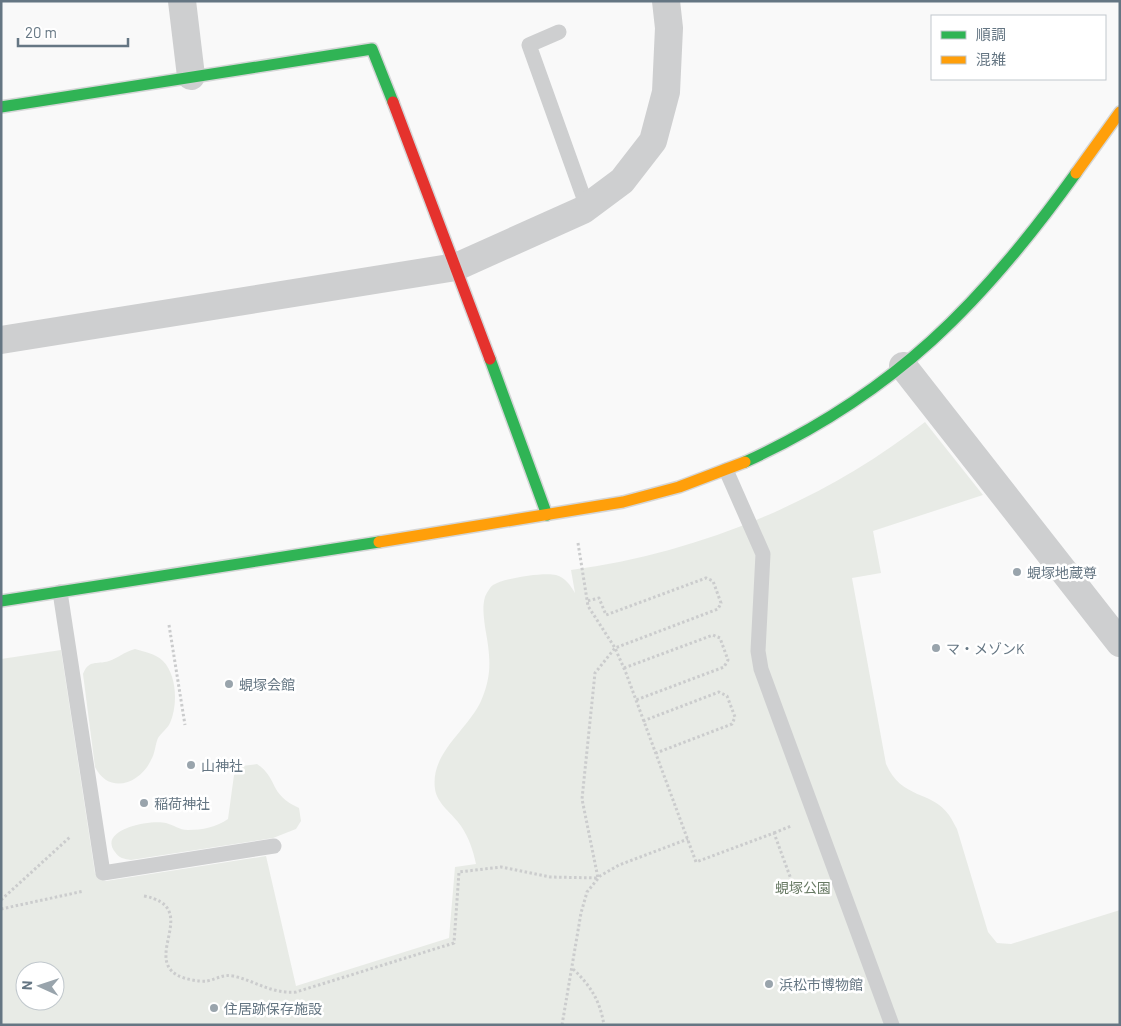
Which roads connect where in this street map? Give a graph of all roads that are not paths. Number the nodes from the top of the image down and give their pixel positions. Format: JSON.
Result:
{"nodes":[{"id":1,"x":182,"y":1,"type":"edge"},
{"id":2,"x":666,"y":1,"type":"edge"},
{"id":3,"x":558,"y":32,"type":"dead end"},
{"id":4,"x":191,"y":76,"type":"junction"},
{"id":5,"x":1,"y":107,"type":"edge"},
{"id":6,"x":1120,"y":112,"type":"edge"},
{"id":7,"x":587,"y":207,"type":"junction"},
{"id":8,"x":456,"y":267,"type":"junction"},
{"id":9,"x":1,"y":340,"type":"edge"},
{"id":10,"x":903,"y":366,"type":"junction"},
{"id":11,"x":726,"y":470,"type":"junction"},
{"id":12,"x":547,"y":515,"type":"junction"},
{"id":13,"x":60,"y":592,"type":"junction"},
{"id":14,"x":1,"y":601,"type":"edge"},
{"id":15,"x":1120,"y":643,"type":"edge"},
{"id":16,"x":274,"y":846,"type":"dead end"},
{"id":17,"x":892,"y":1025,"type":"edge"}],
"edges":[{"from":1,"to":4,"type":"street"},
{"from":2,"to":7,"type":"street"},
{"from":3,"to":7,"type":"lane"},
{"from":4,"to":5,"type":"street"},
{"from":4,"to":8,"type":"street"},
{"from":6,"to":10,"type":"street"},
{"from":7,"to":8,"type":"street"},
{"from":8,"to":9,"type":"street"},
{"from":8,"to":12,"type":"street"},
{"from":10,"to":11,"type":"street"},
{"from":10,"to":15,"type":"street"},
{"from":11,"to":12,"type":"street"},
{"from":11,"to":17,"type":"lane"},
{"from":12,"to":13,"type":"street"},
{"from":13,"to":14,"type":"street"},
{"from":13,"to":16,"type":"lane"}]}
